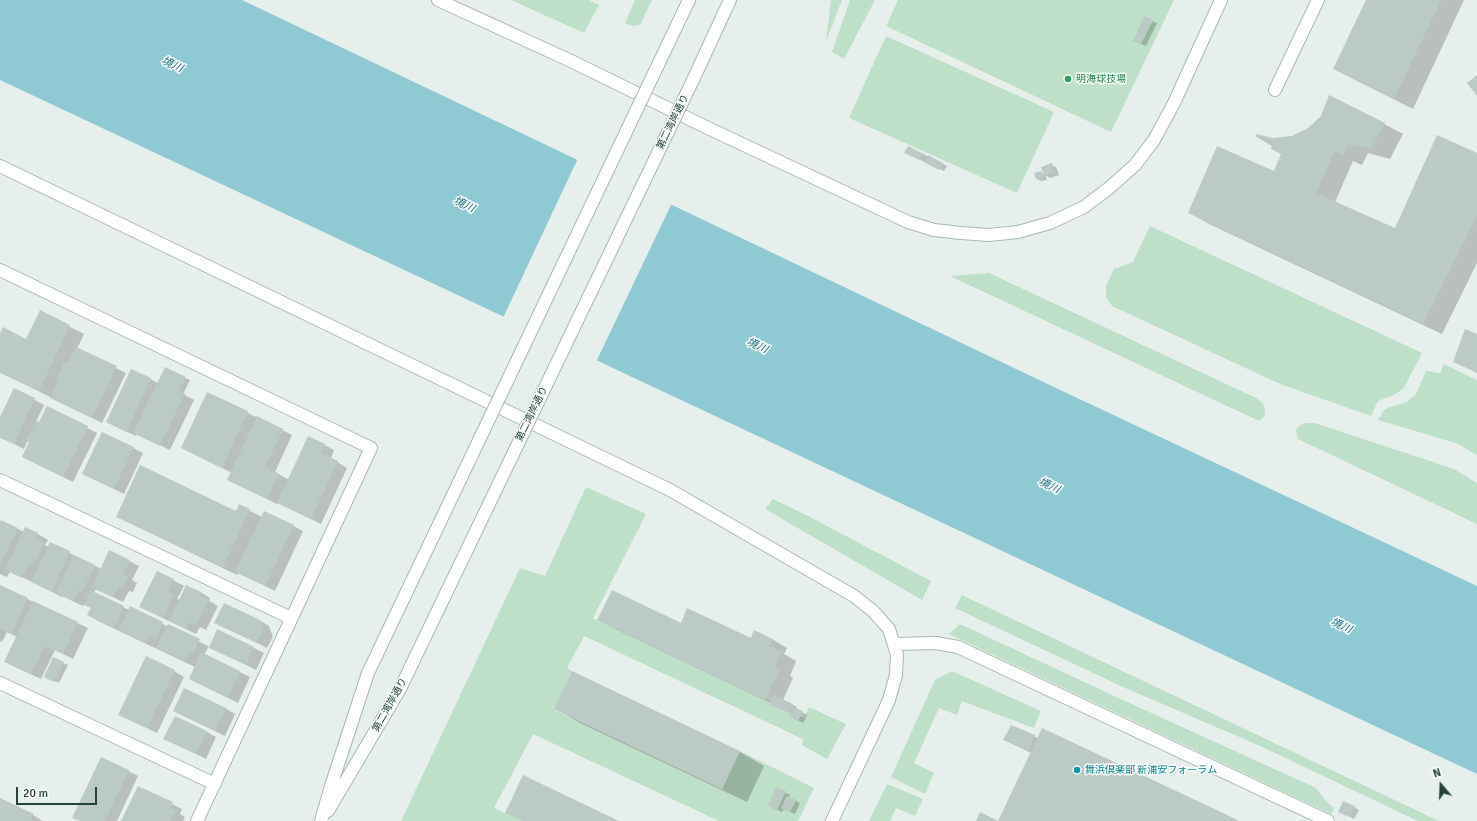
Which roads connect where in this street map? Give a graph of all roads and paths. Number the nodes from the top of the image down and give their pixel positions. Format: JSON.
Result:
{"nodes":[{"id":1,"x":438,"y":0,"type":"edge"},
{"id":2,"x":689,"y":0,"type":"edge"},
{"id":3,"x":730,"y":0,"type":"edge"},
{"id":4,"x":1221,"y":0,"type":"edge"},
{"id":5,"x":1318,"y":0,"type":"edge"},
{"id":6,"x":1275,"y":90,"type":"dead end"},
{"id":7,"x":0,"y":166,"type":"edge"},
{"id":8,"x":0,"y":270,"type":"edge"},
{"id":9,"x":0,"y":480,"type":"edge"},
{"id":10,"x":291,"y":618,"type":"junction"},
{"id":11,"x":894,"y":644,"type":"junction"},
{"id":12,"x":0,"y":683,"type":"edge"},
{"id":13,"x":215,"y":784,"type":"junction"},
{"id":14,"x":197,"y":821,"type":"edge"},
{"id":15,"x":321,"y":821,"type":"edge"},
{"id":16,"x":832,"y":821,"type":"edge"},
{"id":17,"x":1328,"y":821,"type":"edge"}],
"edges":[{"from":1,"to":4,"type":"street"},
{"from":2,"to":15,"type":"street","name":"第二湾岸通り","bridge":true},
{"from":3,"to":15,"type":"street","name":"第二湾岸通り","bridge":true},
{"from":5,"to":6,"type":"street"},
{"from":7,"to":11,"type":"street"},
{"from":8,"to":10,"type":"street"},
{"from":9,"to":10,"type":"street"},
{"from":10,"to":13,"type":"street"},
{"from":11,"to":16,"type":"street"},
{"from":11,"to":17,"type":"street"},
{"from":12,"to":13,"type":"street"},
{"from":13,"to":14,"type":"street"}]}
